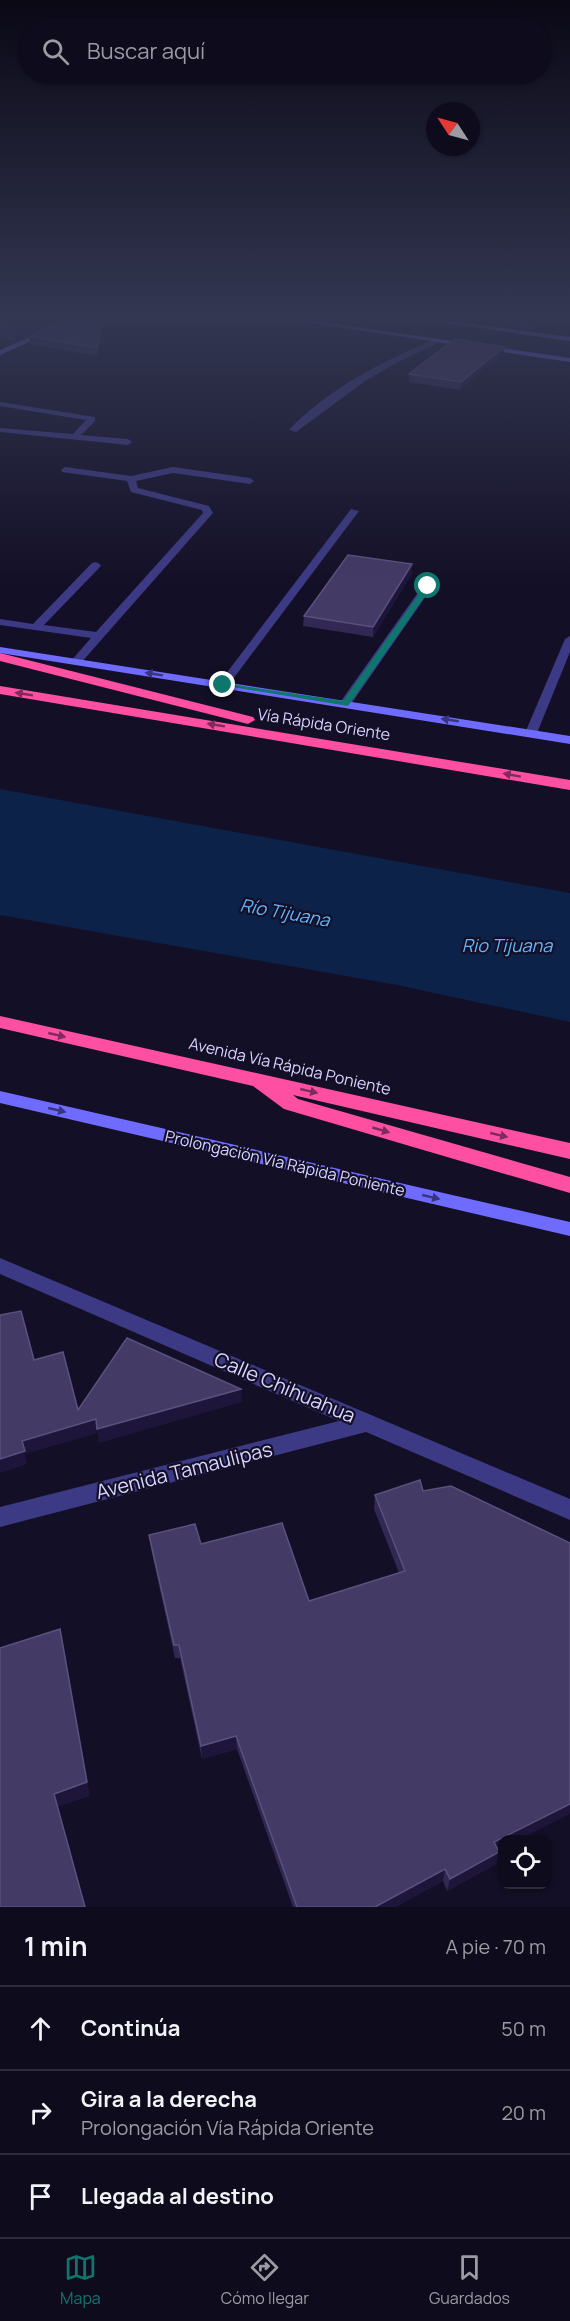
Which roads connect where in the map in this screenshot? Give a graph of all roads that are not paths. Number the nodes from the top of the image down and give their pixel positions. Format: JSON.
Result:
{"nodes":[{"id":1,"x":12,"y":406,"type":"edge"},
{"id":2,"x":323,"y":406,"type":"edge"},
{"id":3,"x":0,"y":430,"type":"edge"},
{"id":4,"x":293,"y":430,"type":"dead end"},
{"id":5,"x":75,"y":437,"type":"junction"},
{"id":6,"x":128,"y":442,"type":"dead end"},
{"id":7,"x":64,"y":470,"type":"dead end"},
{"id":8,"x":131,"y":479,"type":"junction"},
{"id":9,"x":250,"y":481,"type":"dead end"},
{"id":10,"x":354,"y":510,"type":"dead end"},
{"id":11,"x":96,"y":565,"type":"dead end"},
{"id":12,"x":428,"y":586,"type":"dead end"},
{"id":13,"x":0,"y":622,"type":"edge"},
{"id":14,"x":36,"y":627,"type":"junction"},
{"id":15,"x":98,"y":636,"type":"junction"},
{"id":16,"x":570,"y":639,"type":"edge"},
{"id":17,"x":0,"y":650,"type":"edge"},
{"id":18,"x":0,"y":657,"type":"edge"},
{"id":19,"x":76,"y":662,"type":"junction"},
{"id":20,"x":223,"y":685,"type":"junction"},
{"id":21,"x":0,"y":690,"type":"edge"},
{"id":22,"x":345,"y":704,"type":"junction"},
{"id":23,"x":531,"y":733,"type":"junction"},
{"id":24,"x":570,"y":740,"type":"edge"},
{"id":25,"x":360,"y":748,"type":"junction"},
{"id":26,"x":570,"y":784,"type":"edge"},
{"id":27,"x":0,"y":1022,"type":"edge"},
{"id":28,"x":250,"y":1078,"type":"junction"},
{"id":29,"x":0,"y":1097,"type":"edge"},
{"id":30,"x":570,"y":1151,"type":"edge"},
{"id":31,"x":570,"y":1185,"type":"edge"},
{"id":32,"x":570,"y":1229,"type":"edge"},
{"id":33,"x":0,"y":1266,"type":"edge"},
{"id":34,"x":367,"y":1422,"type":"junction"},
{"id":35,"x":570,"y":1510,"type":"edge"},
{"id":36,"x":0,"y":1517,"type":"edge"}],
"edges":[{"from":1,"to":5,"type":"street"},
{"from":2,"to":4,"type":"street"},
{"from":3,"to":5,"type":"street"},
{"from":5,"to":6,"type":"street"},
{"from":7,"to":8,"type":"street"},
{"from":8,"to":9,"type":"street"},
{"from":8,"to":15,"type":"street"},
{"from":10,"to":20,"type":"street"},
{"from":11,"to":14,"type":"street"},
{"from":12,"to":22,"type":"street"},
{"from":13,"to":14,"type":"street"},
{"from":14,"to":15,"type":"street"},
{"from":15,"to":19,"type":"street"},
{"from":16,"to":23,"type":"street"},
{"from":17,"to":19,"type":"main road"},
{"from":18,"to":25,"type":"highway"},
{"from":20,"to":19,"type":"main road","one_way":true},
{"from":20,"to":22,"type":"main road"},
{"from":25,"to":21,"type":"highway","name":"Vía Rápida Oriente","one_way":true},
{"from":23,"to":22,"type":"main road","one_way":true},
{"from":23,"to":24,"type":"main road"},
{"from":26,"to":25,"type":"highway","name":"Vía Rápida Oriente","one_way":true},
{"from":27,"to":28,"type":"highway","name":"Avenida Vía Rápida Poniente","one_way":true},
{"from":28,"to":30,"type":"highway","name":"Avenida Vía Rápida Poniente","one_way":true},
{"from":28,"to":31,"type":"highway","one_way":true},
{"from":29,"to":32,"type":"main road","name":"Prolongación Vía Rápida Poniente","one_way":true},
{"from":33,"to":34,"type":"street","name":"Calle Chihuahua"},
{"from":34,"to":35,"type":"street","name":"Calle Chihuahua"},
{"from":34,"to":36,"type":"street","name":"Avenida Tamaulipas"}]}
